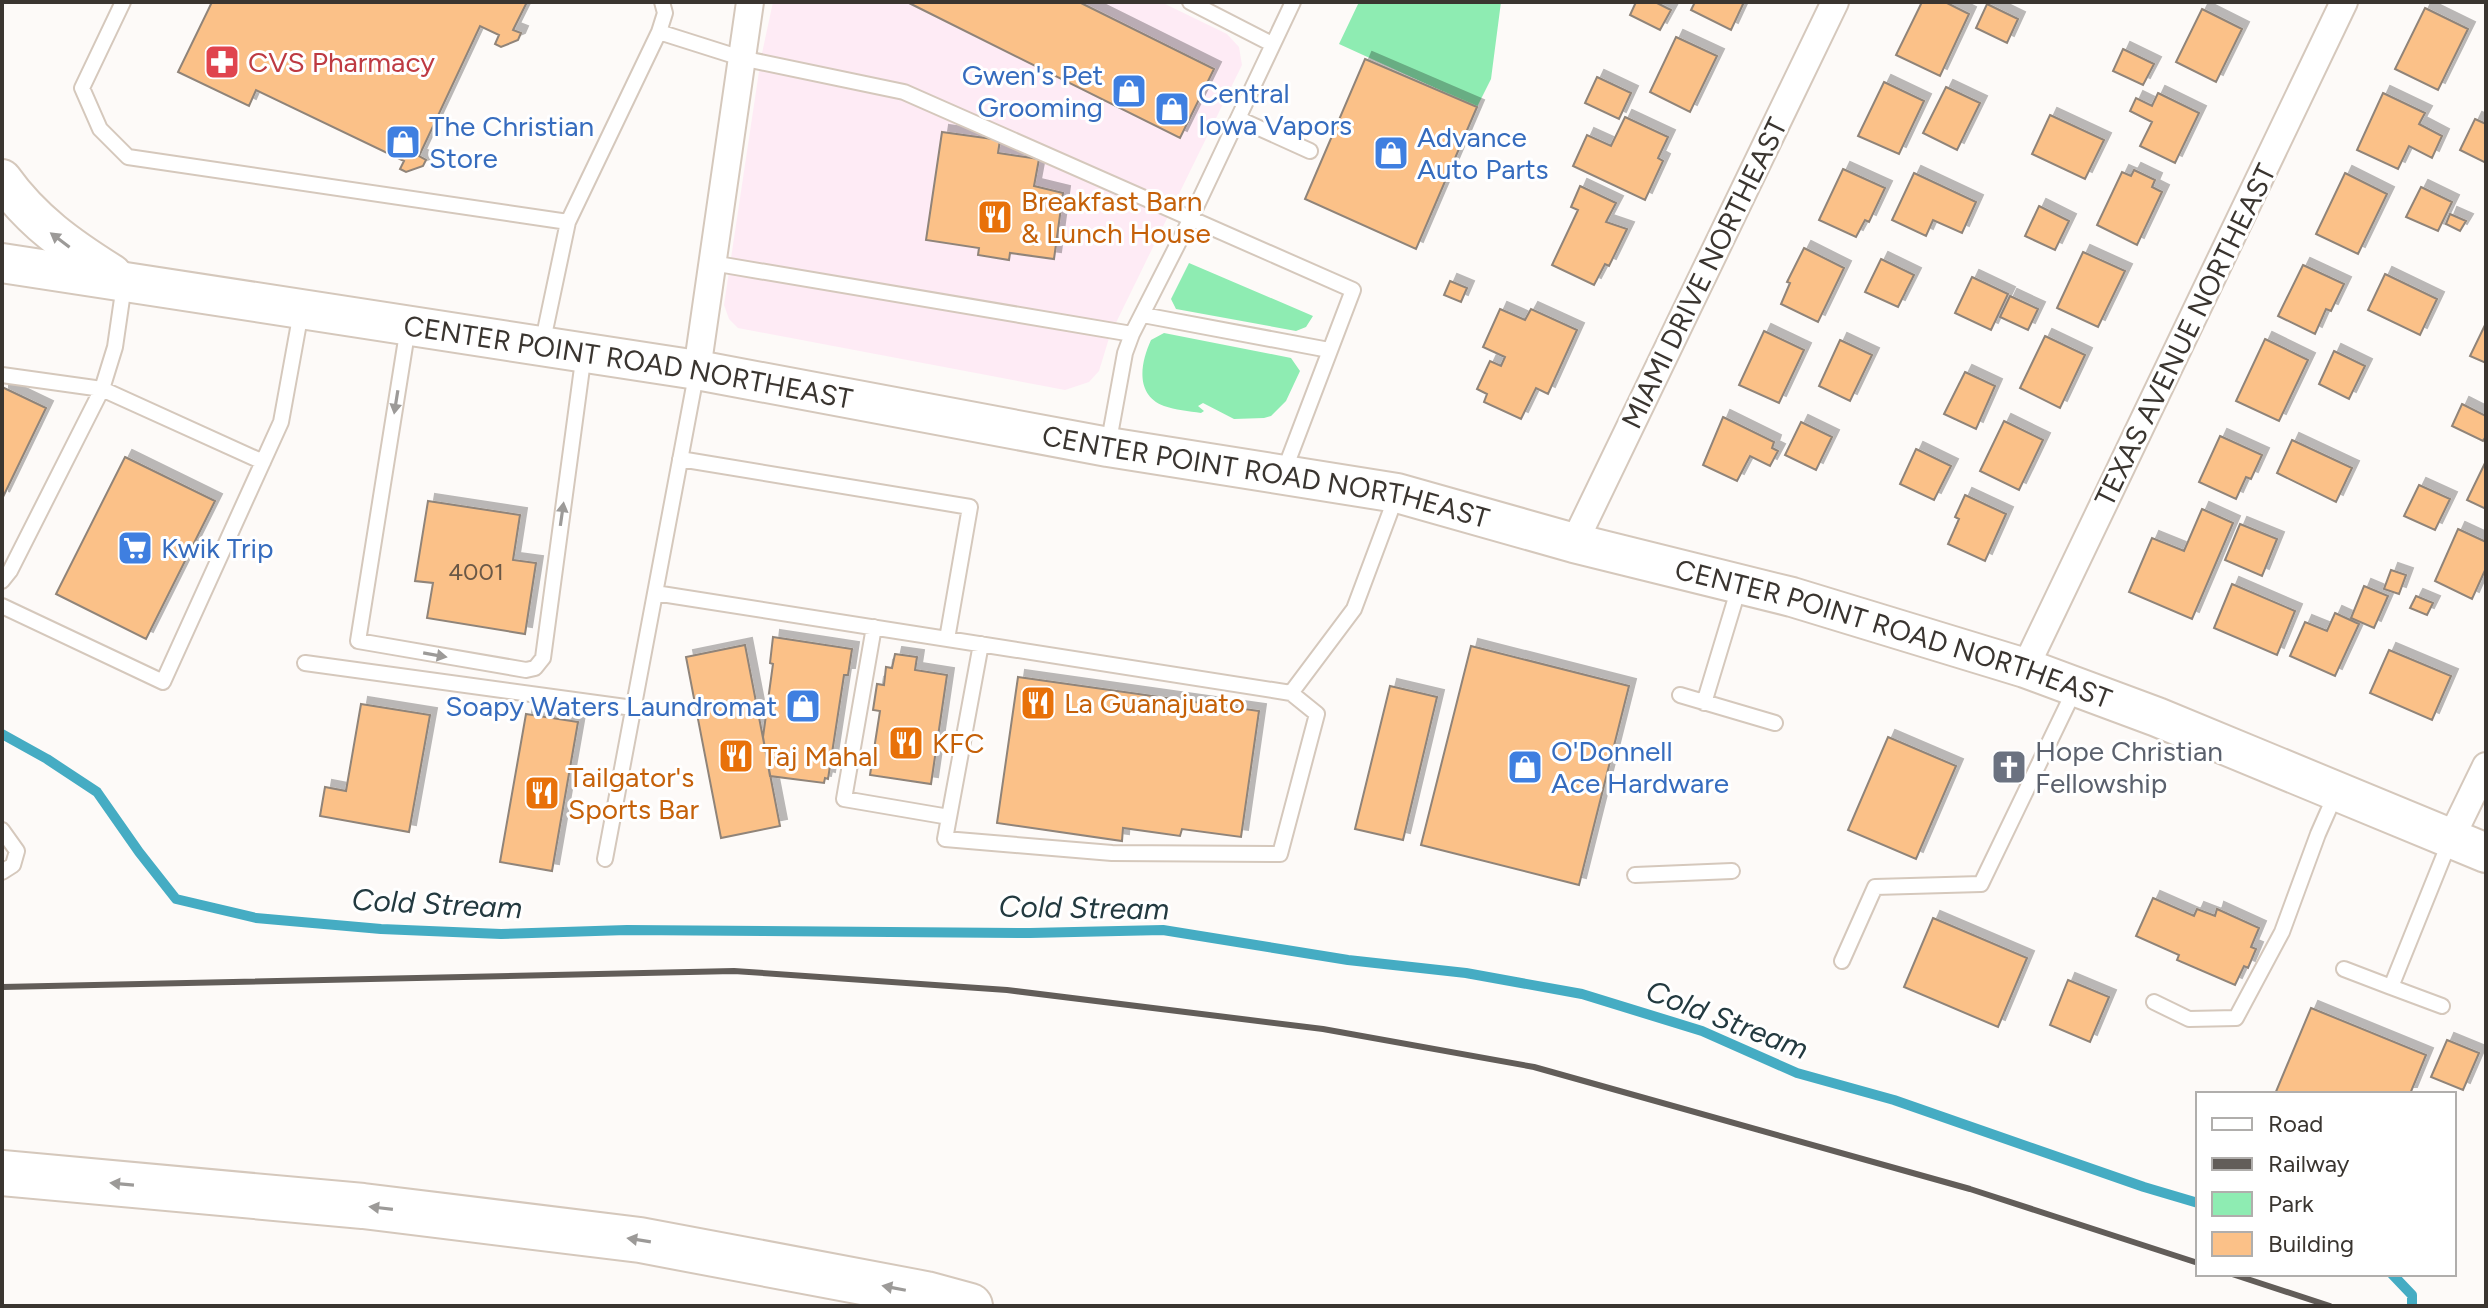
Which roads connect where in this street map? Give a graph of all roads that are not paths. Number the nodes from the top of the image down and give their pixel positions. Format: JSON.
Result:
{"nodes":[{"id":1,"x":123,"y":2,"type":"edge"},
{"id":2,"x":662,"y":2,"type":"edge"},
{"id":3,"x":750,"y":2,"type":"edge"},
{"id":4,"x":1190,"y":2,"type":"edge"},
{"id":5,"x":1293,"y":2,"type":"edge"},
{"id":6,"x":1835,"y":2,"type":"edge"},
{"id":7,"x":2344,"y":2,"type":"edge"},
{"id":8,"x":659,"y":32,"type":"junction"},
{"id":9,"x":1272,"y":44,"type":"junction"},
{"id":10,"x":741,"y":58,"type":"junction"},
{"id":11,"x":1239,"y":119,"type":"junction"},
{"id":12,"x":1310,"y":151,"type":"dead end"},
{"id":13,"x":2,"y":179,"type":"edge"},
{"id":14,"x":1190,"y":220,"type":"junction"},
{"id":15,"x":568,"y":222,"type":"junction"},
{"id":16,"x":2,"y":263,"type":"edge"},
{"id":17,"x":712,"y":263,"type":"junction"},
{"id":18,"x":125,"y":282,"type":"junction"},
{"id":19,"x":302,"y":309,"type":"junction"},
{"id":20,"x":1143,"y":315,"type":"junction"},
{"id":21,"x":408,"y":325,"type":"junction"},
{"id":22,"x":1132,"y":334,"type":"junction"},
{"id":23,"x":542,"y":346,"type":"junction"},
{"id":24,"x":1329,"y":350,"type":"junction"},
{"id":25,"x":584,"y":352,"type":"junction"},
{"id":26,"x":697,"y":370,"type":"junction"},
{"id":27,"x":2,"y":375,"type":"edge"},
{"id":28,"x":102,"y":389,"type":"junction"},
{"id":29,"x":1108,"y":447,"type":"junction"},
{"id":30,"x":680,"y":459,"type":"junction"},
{"id":31,"x":263,"y":462,"type":"junction"},
{"id":32,"x":1282,"y":475,"type":"junction"},
{"id":33,"x":1397,"y":493,"type":"junction"},
{"id":34,"x":1574,"y":543,"type":"junction"},
{"id":35,"x":2,"y":581,"type":"edge"},
{"id":36,"x":1740,"y":584,"type":"junction"},
{"id":37,"x":655,"y":593,"type":"junction"},
{"id":38,"x":2,"y":606,"type":"edge"},
{"id":39,"x":874,"y":627,"type":"junction"},
{"id":40,"x":947,"y":639,"type":"junction"},
{"id":41,"x":981,"y":644,"type":"junction"},
{"id":42,"x":305,"y":663,"type":"dead end"},
{"id":43,"x":2025,"y":668,"type":"junction"},
{"id":44,"x":2076,"y":687,"type":"junction"},
{"id":45,"x":1291,"y":693,"type":"junction"},
{"id":46,"x":1680,"y":695,"type":"dead end"},
{"id":47,"x":1704,"y":703,"type":"junction"},
{"id":48,"x":633,"y":708,"type":"junction"},
{"id":49,"x":1775,"y":723,"type":"dead end"},
{"id":50,"x":2486,"y":766,"type":"edge"},
{"id":51,"x":2337,"y":791,"type":"junction"},
{"id":52,"x":949,"y":817,"type":"junction"},
{"id":53,"x":2,"y":830,"type":"edge"},
{"id":54,"x":2451,"y":838,"type":"junction"},
{"id":55,"x":2486,"y":853,"type":"edge"},
{"id":56,"x":605,"y":859,"type":"dead end"},
{"id":57,"x":1732,"y":871,"type":"dead end"},
{"id":58,"x":2,"y":872,"type":"edge"},
{"id":59,"x":1635,"y":875,"type":"dead end"},
{"id":60,"x":1842,"y":961,"type":"dead end"},
{"id":61,"x":2344,"y":969,"type":"dead end"},
{"id":62,"x":2391,"y":987,"type":"junction"},
{"id":63,"x":2154,"y":1002,"type":"dead end"},
{"id":64,"x":2442,"y":1006,"type":"dead end"},
{"id":65,"x":2,"y":1173,"type":"edge"},
{"id":66,"x":970,"y":1306,"type":"edge"}],
"edges":[{"from":1,"to":15,"type":"lane"},
{"from":2,"to":8,"type":"lane"},
{"from":3,"to":10,"type":"street"},
{"from":4,"to":9,"type":"lane"},
{"from":5,"to":9,"type":"lane"},
{"from":6,"to":34,"type":"street","name":"MIAMI DRIVE NORTHEAST"},
{"from":7,"to":43,"type":"street","name":"TEXAS AVENUE NORTHEAST"},
{"from":8,"to":10,"type":"lane"},
{"from":8,"to":15,"type":"lane"},
{"from":9,"to":11,"type":"lane"},
{"from":10,"to":14,"type":"lane"},
{"from":10,"to":17,"type":"street"},
{"from":11,"to":12,"type":"lane"},
{"from":11,"to":14,"type":"lane"},
{"from":18,"to":13,"type":"main road","one_way":true},
{"from":14,"to":20,"type":"lane"},
{"from":14,"to":24,"type":"lane"},
{"from":15,"to":23,"type":"lane"},
{"from":16,"to":18,"type":"main road","name":"CENTER POINT ROAD NORTHEAST"},
{"from":17,"to":22,"type":"lane"},
{"from":17,"to":26,"type":"street"},
{"from":18,"to":19,"type":"main road","name":"CENTER POINT ROAD NORTHEAST"},
{"from":18,"to":28,"type":"lane"},
{"from":19,"to":21,"type":"main road","name":"CENTER POINT ROAD NORTHEAST"},
{"from":19,"to":31,"type":"lane"},
{"from":20,"to":22,"type":"lane"},
{"from":20,"to":24,"type":"lane"},
{"from":21,"to":23,"type":"main road","name":"CENTER POINT ROAD NORTHEAST"},
{"from":21,"to":25,"type":"lane","one_way":true},
{"from":22,"to":29,"type":"lane"},
{"from":23,"to":25,"type":"main road","name":"CENTER POINT ROAD NORTHEAST"},
{"from":24,"to":32,"type":"lane"},
{"from":25,"to":26,"type":"main road","name":"CENTER POINT ROAD NORTHEAST"},
{"from":26,"to":29,"type":"main road","name":"CENTER POINT ROAD NORTHEAST"},
{"from":26,"to":30,"type":"lane"},
{"from":27,"to":28,"type":"lane"},
{"from":28,"to":31,"type":"lane"},
{"from":28,"to":35,"type":"lane"},
{"from":29,"to":32,"type":"main road","name":"CENTER POINT ROAD NORTHEAST"},
{"from":30,"to":37,"type":"lane"},
{"from":30,"to":40,"type":"lane"},
{"from":31,"to":38,"type":"lane"},
{"from":32,"to":33,"type":"main road","name":"CENTER POINT ROAD NORTHEAST"},
{"from":33,"to":34,"type":"main road","name":"CENTER POINT ROAD NORTHEAST"},
{"from":33,"to":45,"type":"lane"},
{"from":34,"to":36,"type":"main road","name":"CENTER POINT ROAD NORTHEAST"},
{"from":36,"to":43,"type":"main road","name":"CENTER POINT ROAD NORTHEAST"},
{"from":36,"to":47,"type":"lane"},
{"from":37,"to":39,"type":"lane"},
{"from":37,"to":48,"type":"lane"},
{"from":39,"to":40,"type":"lane"},
{"from":39,"to":52,"type":"lane"},
{"from":40,"to":41,"type":"lane"},
{"from":41,"to":45,"type":"lane"},
{"from":41,"to":52,"type":"lane"},
{"from":42,"to":48,"type":"lane"},
{"from":43,"to":44,"type":"main road","name":"CENTER POINT ROAD NORTHEAST"},
{"from":44,"to":51,"type":"main road","name":"CENTER POINT ROAD NORTHEAST"},
{"from":44,"to":60,"type":"lane"},
{"from":45,"to":52,"type":"lane"},
{"from":46,"to":47,"type":"lane"},
{"from":47,"to":49,"type":"lane"},
{"from":48,"to":56,"type":"lane"},
{"from":50,"to":54,"type":"street"},
{"from":51,"to":54,"type":"main road","name":"CENTER POINT ROAD NORTHEAST"},
{"from":51,"to":63,"type":"lane"},
{"from":53,"to":58,"type":"lane"},
{"from":54,"to":55,"type":"main road","name":"CENTER POINT ROAD NORTHEAST"},
{"from":54,"to":62,"type":"lane"},
{"from":57,"to":59,"type":"lane"},
{"from":61,"to":62,"type":"lane"},
{"from":62,"to":64,"type":"lane"},
{"from":66,"to":65,"type":"highway","one_way":true}]}
